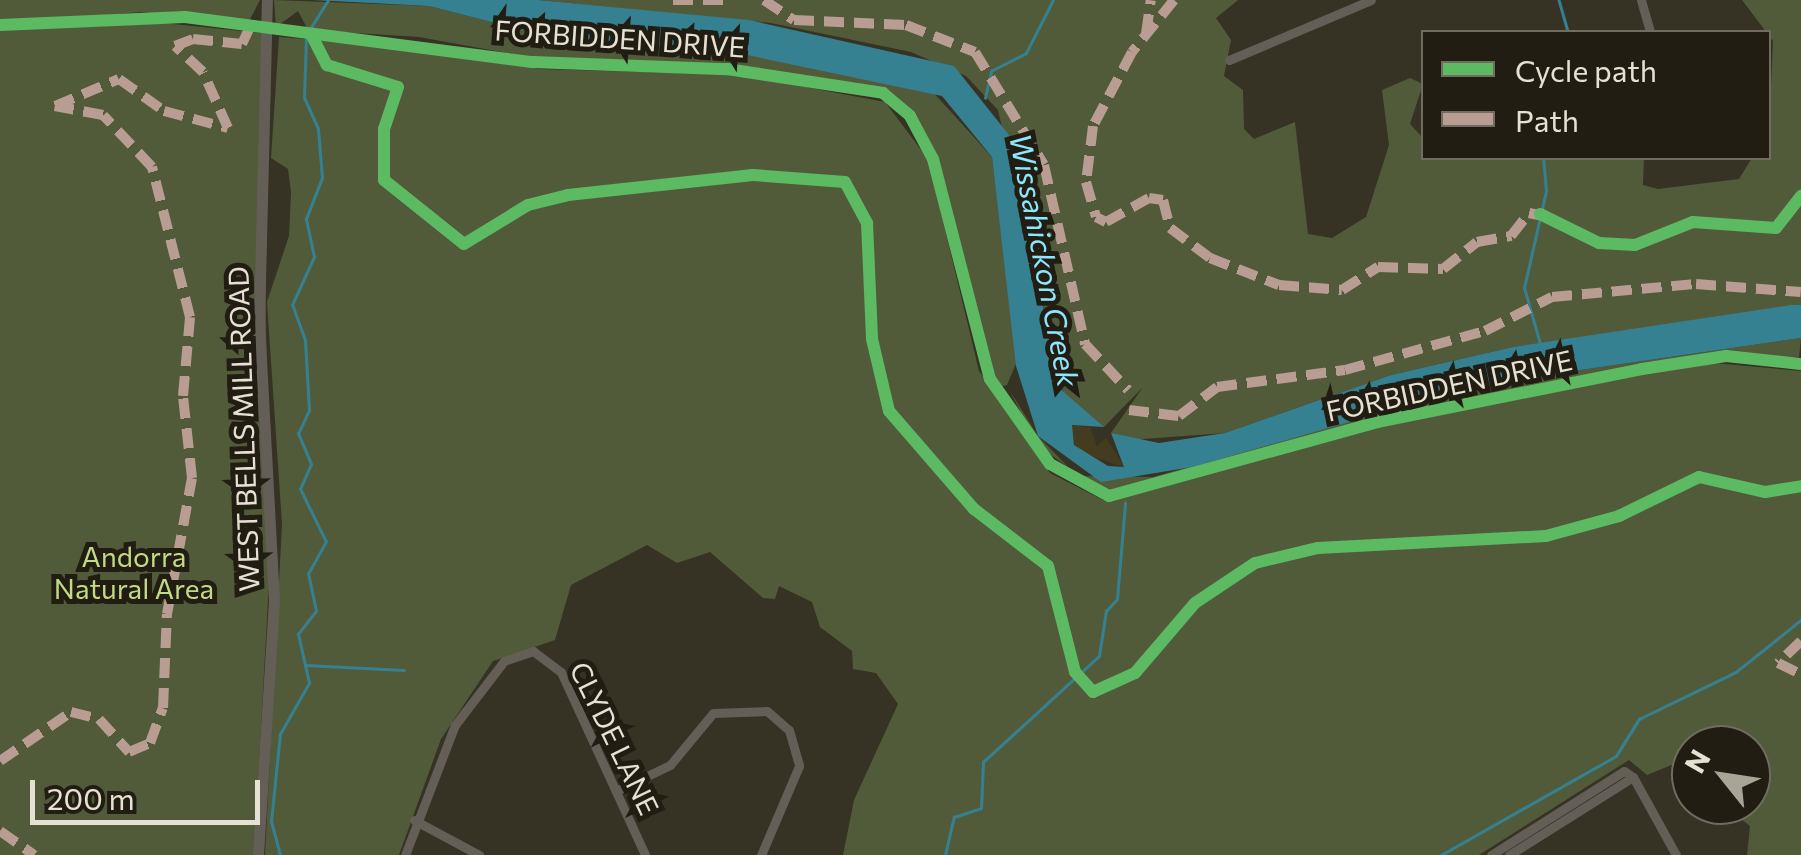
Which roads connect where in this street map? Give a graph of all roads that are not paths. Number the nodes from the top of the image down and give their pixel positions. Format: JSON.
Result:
{"nodes":[{"id":1,"x":1372,"y":0,"type":"edge"},
{"id":2,"x":1641,"y":0,"type":"edge"},
{"id":3,"x":267,"y":2,"type":"edge"},
{"id":4,"x":1649,"y":30,"type":"edge"},
{"id":5,"x":1229,"y":60,"type":"dead end"},
{"id":6,"x":1634,"y":777,"type":"junction"},
{"id":7,"x":616,"y":790,"type":"junction"},
{"id":8,"x":414,"y":820,"type":"junction"},
{"id":9,"x":258,"y":855,"type":"edge"},
{"id":10,"x":406,"y":855,"type":"edge"},
{"id":11,"x":479,"y":855,"type":"edge"},
{"id":12,"x":645,"y":855,"type":"edge"},
{"id":13,"x":761,"y":855,"type":"edge"},
{"id":14,"x":1491,"y":855,"type":"edge"},
{"id":15,"x":1509,"y":855,"type":"edge"},
{"id":16,"x":1676,"y":855,"type":"edge"}],
"edges":[{"from":1,"to":5,"type":"street"},
{"from":2,"to":4,"type":"street"},
{"from":3,"to":9,"type":"street","name":"WEST BELLS MILL ROAD"},
{"from":6,"to":14,"type":"street"},
{"from":6,"to":15,"type":"street"},
{"from":6,"to":16,"type":"street"},
{"from":7,"to":8,"type":"street","name":"CLYDE LANE"},
{"from":7,"to":12,"type":"street","name":"CLYDE LANE"},
{"from":7,"to":13,"type":"street"},
{"from":8,"to":10,"type":"street"},
{"from":8,"to":11,"type":"street"}]}
